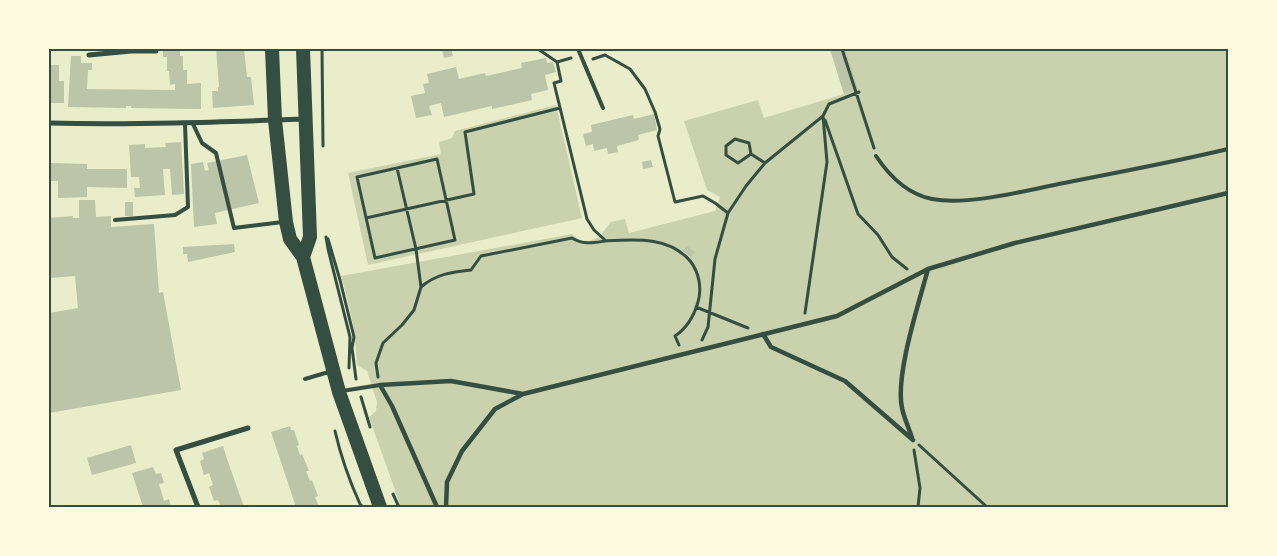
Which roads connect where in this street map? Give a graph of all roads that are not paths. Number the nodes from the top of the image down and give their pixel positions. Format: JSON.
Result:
{"nodes":[{"id":1,"x":272,"y":49,"type":"edge"},
{"id":2,"x":303,"y":49,"type":"edge"},
{"id":3,"x":578,"y":49,"type":"edge"},
{"id":4,"x":131,"y":50,"type":"edge"},
{"id":5,"x":156,"y":51,"type":"dead end"},
{"id":6,"x":89,"y":55,"type":"dead end"},
{"id":7,"x":603,"y":108,"type":"dead end"},
{"id":8,"x":305,"y":119,"type":"junction"},
{"id":9,"x":275,"y":120,"type":"junction"},
{"id":10,"x":49,"y":123,"type":"edge"},
{"id":11,"x":185,"y":124,"type":"junction"},
{"id":12,"x":193,"y":124,"type":"junction"},
{"id":13,"x":1197,"y":149,"type":"dead end"},
{"id":14,"x":1228,"y":149,"type":"edge"},
{"id":15,"x":876,"y":156,"type":"road end"},
{"id":16,"x":1199,"y":156,"type":"junction"},
{"id":17,"x":1228,"y":193,"type":"edge"},
{"id":18,"x":115,"y":220,"type":"dead end"},
{"id":19,"x":286,"y":222,"type":"junction"},
{"id":20,"x":303,"y":257,"type":"junction"},
{"id":21,"x":928,"y":269,"type":"junction"},
{"id":22,"x":763,"y":334,"type":"junction"},
{"id":23,"x":332,"y":371,"type":"junction"},
{"id":24,"x":305,"y":379,"type":"dead end"},
{"id":25,"x":380,"y":385,"type":"junction"},
{"id":26,"x":338,"y":392,"type":"junction"},
{"id":27,"x":523,"y":394,"type":"junction"},
{"id":28,"x":248,"y":428,"type":"dead end"},
{"id":29,"x":198,"y":507,"type":"edge"},
{"id":30,"x":380,"y":507,"type":"edge"},
{"id":31,"x":437,"y":507,"type":"edge"},
{"id":32,"x":446,"y":507,"type":"edge"}],
"edges":[{"from":1,"to":9,"type":"highway"},
{"from":2,"to":8,"type":"highway"},
{"from":3,"to":7,"type":"lane"},
{"from":4,"to":5,"type":"street"},
{"from":4,"to":6,"type":"street"},
{"from":8,"to":9,"type":"street"},
{"from":8,"to":20,"type":"highway"},
{"from":9,"to":12,"type":"street"},
{"from":9,"to":19,"type":"highway"},
{"from":10,"to":11,"type":"street"},
{"from":11,"to":12,"type":"street"},
{"from":11,"to":18,"type":"lane"},
{"from":12,"to":19,"type":"lane"},
{"from":13,"to":16,"type":"lane"},
{"from":14,"to":16,"type":"lane"},
{"from":15,"to":16,"type":"lane"},
{"from":17,"to":21,"type":"street"},
{"from":19,"to":20,"type":"highway"},
{"from":20,"to":23,"type":"highway"},
{"from":21,"to":22,"type":"street"},
{"from":21,"to":22,"type":"street"},
{"from":22,"to":27,"type":"street"},
{"from":23,"to":24,"type":"lane"},
{"from":23,"to":26,"type":"highway"},
{"from":25,"to":26,"type":"lane"},
{"from":25,"to":27,"type":"street"},
{"from":25,"to":31,"type":"street"},
{"from":26,"to":30,"type":"highway"},
{"from":27,"to":32,"type":"street"},
{"from":28,"to":29,"type":"street"}]}
